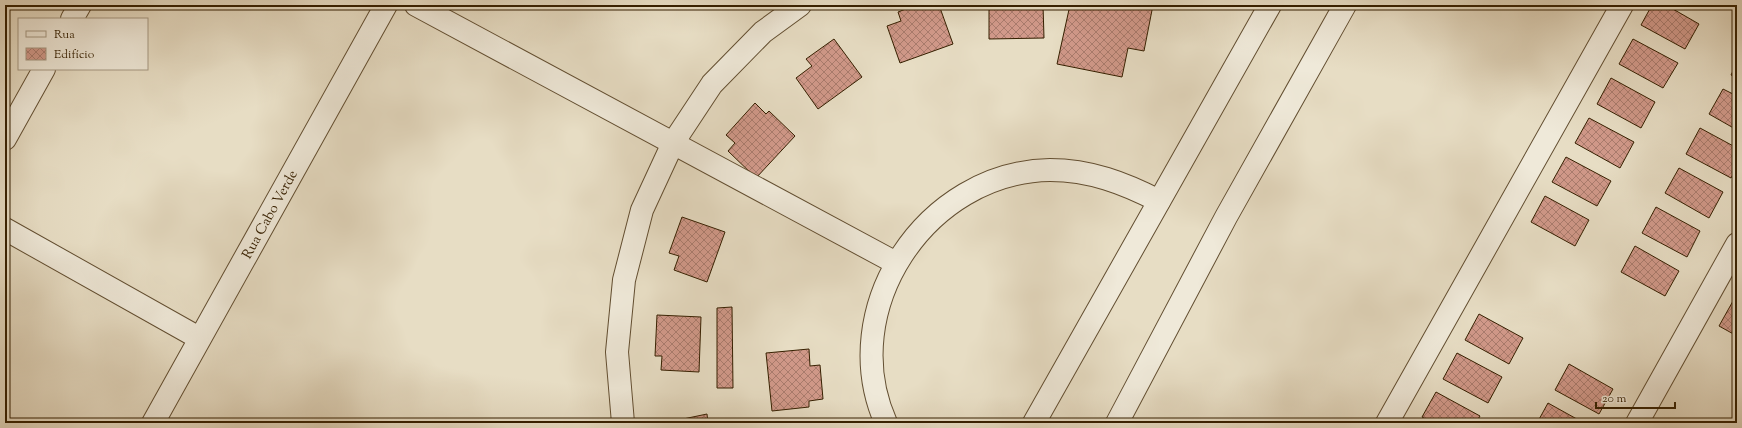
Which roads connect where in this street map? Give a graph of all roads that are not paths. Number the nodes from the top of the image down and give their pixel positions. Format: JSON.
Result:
{"nodes":[{"id":1,"x":80,"y":5,"type":"edge"},
{"id":2,"x":386,"y":5,"type":"edge"},
{"id":3,"x":416,"y":5,"type":"edge"},
{"id":4,"x":800,"y":5,"type":"edge"},
{"id":5,"x":1270,"y":5,"type":"edge"},
{"id":6,"x":1345,"y":5,"type":"edge"},
{"id":7,"x":1622,"y":5,"type":"edge"},
{"id":8,"x":73,"y":18,"type":"edge"},
{"id":9,"x":43,"y":70,"type":"edge"},
{"id":10,"x":5,"y":139,"type":"edge"},
{"id":11,"x":673,"y":143,"type":"junction"},
{"id":12,"x":1159,"y":201,"type":"junction"},
{"id":13,"x":5,"y":229,"type":"edge"},
{"id":14,"x":1737,"y":244,"type":"edge"},
{"id":15,"x":896,"y":263,"type":"junction"},
{"id":16,"x":199,"y":338,"type":"junction"},
{"id":17,"x":153,"y":423,"type":"edge"},
{"id":18,"x":623,"y":423,"type":"edge"},
{"id":19,"x":886,"y":423,"type":"edge"},
{"id":20,"x":1034,"y":423,"type":"edge"},
{"id":21,"x":1117,"y":423,"type":"edge"},
{"id":22,"x":1387,"y":423,"type":"edge"},
{"id":23,"x":1637,"y":423,"type":"edge"}],
"edges":[{"from":1,"to":8,"type":"street"},
{"from":2,"to":16,"type":"street","name":"Rua Cabo Verde"},
{"from":3,"to":11,"type":"street"},
{"from":4,"to":11,"type":"street"},
{"from":5,"to":12,"type":"street"},
{"from":6,"to":21,"type":"street"},
{"from":7,"to":22,"type":"street"},
{"from":9,"to":10,"type":"street"},
{"from":11,"to":15,"type":"street"},
{"from":11,"to":18,"type":"street"},
{"from":12,"to":15,"type":"street"},
{"from":12,"to":20,"type":"street"},
{"from":13,"to":16,"type":"street"},
{"from":14,"to":23,"type":"street"},
{"from":15,"to":19,"type":"street"},
{"from":16,"to":17,"type":"street","name":"Rua Cabo Verde"}]}
